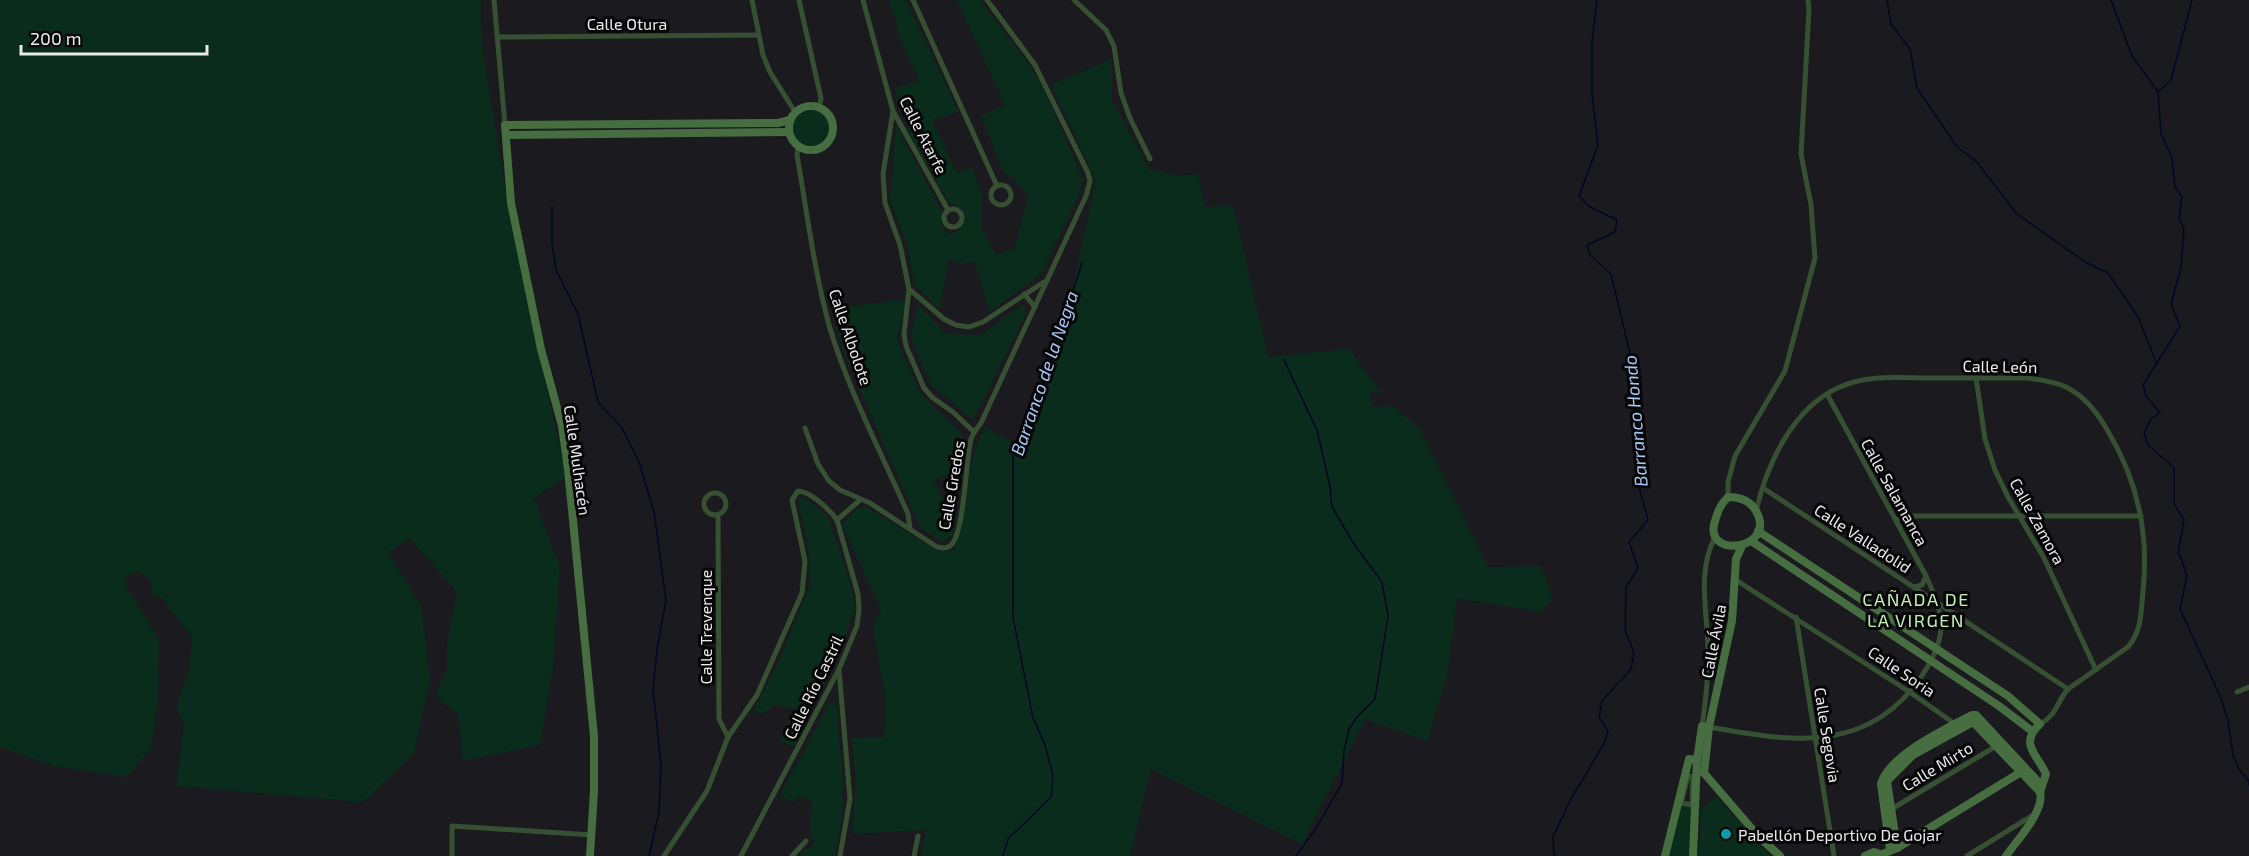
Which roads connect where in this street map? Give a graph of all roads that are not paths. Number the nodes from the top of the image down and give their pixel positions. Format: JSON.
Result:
{"nodes":[{"id":1,"x":494,"y":0,"type":"edge"},
{"id":2,"x":752,"y":0,"type":"edge"},
{"id":3,"x":799,"y":0,"type":"edge"},
{"id":4,"x":863,"y":0,"type":"edge"},
{"id":5,"x":913,"y":0,"type":"edge"},
{"id":6,"x":987,"y":0,"type":"edge"},
{"id":7,"x":1074,"y":0,"type":"edge"},
{"id":8,"x":1808,"y":0,"type":"edge"},
{"id":9,"x":758,"y":35,"type":"junction"},
{"id":10,"x":497,"y":37,"type":"junction"},
{"id":11,"x":819,"y":108,"type":"junction"},
{"id":12,"x":893,"y":111,"type":"junction"},
{"id":13,"x":795,"y":112,"type":"junction"},
{"id":14,"x":790,"y":120,"type":"junction"},
{"id":15,"x":505,"y":125,"type":"junction"},
{"id":16,"x":704,"y":128,"type":"junction"},
{"id":17,"x":581,"y":129,"type":"junction"},
{"id":18,"x":789,"y":132,"type":"junction"},
{"id":19,"x":506,"y":135,"type":"junction"},
{"id":20,"x":798,"y":146,"type":"junction"},
{"id":21,"x":1150,"y":159,"type":"dead end"},
{"id":22,"x":998,"y":186,"type":"dead end"},
{"id":23,"x":948,"y":210,"type":"dead end"},
{"id":24,"x":1045,"y":281,"type":"junction"},
{"id":25,"x":909,"y":289,"type":"junction"},
{"id":26,"x":1024,"y":294,"type":"junction"},
{"id":27,"x":1035,"y":307,"type":"junction"},
{"id":28,"x":1977,"y":378,"type":"junction"},
{"id":29,"x":1827,"y":394,"type":"junction"},
{"id":30,"x":806,"y":428,"type":"dead end"},
{"id":31,"x":974,"y":432,"type":"junction"},
{"id":32,"x":1763,"y":488,"type":"junction"},
{"id":33,"x":1728,"y":497,"type":"junction"},
{"id":34,"x":1760,"y":497,"type":"junction"},
{"id":35,"x":860,"y":500,"type":"junction"},
{"id":36,"x":1748,"y":502,"type":"junction"},
{"id":37,"x":1756,"y":511,"type":"junction"},
{"id":38,"x":718,"y":515,"type":"junction"},
{"id":39,"x":2020,"y":516,"type":"junction"},
{"id":40,"x":2141,"y":516,"type":"junction"},
{"id":41,"x":837,"y":520,"type":"junction"},
{"id":42,"x":1896,"y":520,"type":"junction"},
{"id":43,"x":910,"y":528,"type":"junction"},
{"id":44,"x":1758,"y":531,"type":"junction"},
{"id":45,"x":1715,"y":537,"type":"junction"},
{"id":46,"x":1751,"y":542,"type":"junction"},
{"id":47,"x":1742,"y":546,"type":"junction"},
{"id":48,"x":1729,"y":547,"type":"junction"},
{"id":49,"x":1736,"y":560,"type":"junction"},
{"id":50,"x":1926,"y":576,"type":"junction"},
{"id":51,"x":1736,"y":580,"type":"junction"},
{"id":52,"x":1914,"y":587,"type":"junction"},
{"id":53,"x":1939,"y":604,"type":"junction"},
{"id":54,"x":1796,"y":617,"type":"junction"},
{"id":55,"x":1938,"y":649,"type":"junction"},
{"id":56,"x":1932,"y":661,"type":"junction"},
{"id":57,"x":839,"y":669,"type":"junction"},
{"id":58,"x":2096,"y":670,"type":"junction"},
{"id":59,"x":2249,"y":687,"type":"edge"},
{"id":60,"x":2068,"y":689,"type":"junction"},
{"id":61,"x":827,"y":692,"type":"junction"},
{"id":62,"x":2237,"y":692,"type":"dead end"},
{"id":63,"x":1911,"y":693,"type":"junction"},
{"id":64,"x":842,"y":695,"type":"junction"},
{"id":65,"x":2040,"y":724,"type":"junction"},
{"id":66,"x":1706,"y":726,"type":"junction"},
{"id":67,"x":1957,"y":727,"type":"junction"},
{"id":68,"x":2032,"y":732,"type":"junction"},
{"id":69,"x":728,"y":737,"type":"junction"},
{"id":70,"x":1815,"y":738,"type":"junction"},
{"id":71,"x":1999,"y":744,"type":"junction"},
{"id":72,"x":1697,"y":760,"type":"junction"},
{"id":73,"x":1685,"y":771,"type":"junction"},
{"id":74,"x":2024,"y":771,"type":"junction"},
{"id":75,"x":1700,"y":772,"type":"junction"},
{"id":76,"x":2041,"y":789,"type":"junction"},
{"id":77,"x":1692,"y":805,"type":"joint"},
{"id":78,"x":1888,"y":811,"type":"junction"},
{"id":79,"x":2036,"y":814,"type":"junction"},
{"id":80,"x":592,"y":835,"type":"junction"},
{"id":81,"x":918,"y":836,"type":"dead end"},
{"id":82,"x":806,"y":841,"type":"dead end"},
{"id":83,"x":1886,"y":853,"type":"edge"},
{"id":84,"x":452,"y":856,"type":"edge"},
{"id":85,"x":590,"y":856,"type":"edge"},
{"id":86,"x":664,"y":856,"type":"edge"},
{"id":87,"x":741,"y":856,"type":"edge"},
{"id":88,"x":792,"y":856,"type":"edge"},
{"id":89,"x":840,"y":856,"type":"edge"},
{"id":90,"x":914,"y":856,"type":"edge"},
{"id":91,"x":1665,"y":856,"type":"edge"},
{"id":92,"x":1693,"y":856,"type":"edge"},
{"id":93,"x":1780,"y":856,"type":"edge"},
{"id":94,"x":1834,"y":856,"type":"edge"},
{"id":95,"x":1864,"y":856,"type":"edge"},
{"id":96,"x":1967,"y":856,"type":"edge"},
{"id":97,"x":2006,"y":856,"type":"edge"}],
"edges":[{"from":1,"to":10,"type":"street","name":"Calle Mulhacén"},
{"from":2,"to":9,"type":"street"},
{"from":3,"to":11,"type":"street"},
{"from":4,"to":12,"type":"street","name":"Calle Atarfe"},
{"from":5,"to":22,"type":"street"},
{"from":6,"to":24,"type":"street","name":"Calle Gredos"},
{"from":7,"to":21,"type":"street"},
{"from":8,"to":33,"type":"street"},
{"from":9,"to":10,"type":"street","name":"Calle Otura"},
{"from":9,"to":13,"type":"street"},
{"from":10,"to":15,"type":"street","name":"Calle Mulhacén"},
{"from":11,"to":13,"type":"street"},
{"from":11,"to":20,"type":"street"},
{"from":12,"to":23,"type":"street","name":"Calle Atarfe"},
{"from":12,"to":25,"type":"street"},
{"from":13,"to":14,"type":"street"},
{"from":14,"to":16,"type":"street"},
{"from":14,"to":18,"type":"street"},
{"from":15,"to":17,"type":"street"},
{"from":15,"to":19,"type":"street","name":"Calle Mulhacén"},
{"from":16,"to":17,"type":"street"},
{"from":16,"to":18,"type":"street"},
{"from":17,"to":19,"type":"street"},
{"from":18,"to":20,"type":"street"},
{"from":19,"to":80,"type":"street","name":"Calle Mulhacén"},
{"from":20,"to":43,"type":"street","name":"Calle Albolote"},
{"from":24,"to":26,"type":"street"},
{"from":24,"to":27,"type":"street","name":"Calle Gredos"},
{"from":25,"to":26,"type":"street"},
{"from":25,"to":31,"type":"street"},
{"from":26,"to":27,"type":"street"},
{"from":27,"to":31,"type":"street","name":"Calle Gredos"},
{"from":28,"to":29,"type":"street","name":"Calle León"},
{"from":28,"to":39,"type":"street","name":"Calle Zamora"},
{"from":28,"to":40,"type":"street","name":"Calle León"},
{"from":29,"to":32,"type":"street","name":"Calle León"},
{"from":29,"to":42,"type":"street","name":"Calle Salamanca"},
{"from":30,"to":35,"type":"street","name":"Calle Gredos"},
{"from":31,"to":43,"type":"street","name":"Calle Gredos"},
{"from":32,"to":34,"type":"street","name":"Calle León"},
{"from":32,"to":52,"type":"street","name":"Calle Valladolid"},
{"from":33,"to":36,"type":"street"},
{"from":33,"to":45,"type":"street"},
{"from":34,"to":36,"type":"street"},
{"from":34,"to":37,"type":"street","name":"Calle León"},
{"from":35,"to":41,"type":"street"},
{"from":35,"to":43,"type":"street","name":"Calle Gredos"},
{"from":36,"to":37,"type":"street"},
{"from":37,"to":44,"type":"street"},
{"from":38,"to":38,"type":"street","name":"Calle Trevenque"},
{"from":38,"to":69,"type":"street","name":"Calle Trevenque"},
{"from":39,"to":40,"type":"street"},
{"from":39,"to":42,"type":"street"},
{"from":39,"to":58,"type":"street","name":"Calle Zamora"},
{"from":40,"to":58,"type":"street","name":"Calle León"},
{"from":41,"to":57,"type":"street","name":"Calle Río Castril"},
{"from":41,"to":69,"type":"street"},
{"from":42,"to":50,"type":"street","name":"Calle Salamanca"},
{"from":44,"to":46,"type":"street"},
{"from":44,"to":55,"type":"street"},
{"from":45,"to":48,"type":"street"},
{"from":45,"to":66,"type":"street"},
{"from":46,"to":47,"type":"street"},
{"from":46,"to":56,"type":"street"},
{"from":47,"to":48,"type":"street"},
{"from":47,"to":49,"type":"street","name":"Calle Ávila"},
{"from":48,"to":49,"type":"street","name":"Calle Ávila"},
{"from":49,"to":51,"type":"street","name":"Calle Ávila"},
{"from":50,"to":52,"type":"street"},
{"from":50,"to":53,"type":"street","name":"Calle Salamanca"},
{"from":51,"to":54,"type":"street","name":"Calle Soria"},
{"from":51,"to":66,"type":"street","name":"Calle Ávila"},
{"from":52,"to":53,"type":"street","name":"Calle Valladolid"},
{"from":53,"to":55,"type":"street"},
{"from":53,"to":60,"type":"street","name":"Calle Valladolid"},
{"from":54,"to":63,"type":"street","name":"Calle Soria"},
{"from":54,"to":70,"type":"street","name":"Calle Segovia"},
{"from":55,"to":56,"type":"street"},
{"from":55,"to":65,"type":"street"},
{"from":56,"to":63,"type":"street"},
{"from":56,"to":68,"type":"street"},
{"from":57,"to":61,"type":"street","name":"Calle Río Castril"},
{"from":57,"to":64,"type":"street"},
{"from":58,"to":60,"type":"street","name":"Calle León"},
{"from":59,"to":62,"type":"street"},
{"from":60,"to":65,"type":"street","name":"Calle León"},
{"from":61,"to":64,"type":"street"},
{"from":61,"to":87,"type":"street","name":"Calle Río Castril"},
{"from":63,"to":67,"type":"street","name":"Calle Soria"},
{"from":63,"to":70,"type":"street"},
{"from":64,"to":89,"type":"street"},
{"from":65,"to":68,"type":"street","name":"Calle León"},
{"from":66,"to":70,"type":"street"},
{"from":66,"to":72,"type":"street"},
{"from":66,"to":75,"type":"street"},
{"from":67,"to":71,"type":"street"},
{"from":67,"to":78,"type":"street"},
{"from":68,"to":76,"type":"street"},
{"from":69,"to":86,"type":"street"},
{"from":70,"to":94,"type":"street","name":"Calle Segovia"},
{"from":71,"to":74,"type":"street"},
{"from":71,"to":78,"type":"street","name":"Calle Mirto"},
{"from":72,"to":73,"type":"street"},
{"from":72,"to":75,"type":"street"},
{"from":73,"to":75,"type":"street"},
{"from":73,"to":91,"type":"street"},
{"from":74,"to":76,"type":"street"},
{"from":74,"to":83,"type":"street"},
{"from":75,"to":92,"type":"street"},
{"from":75,"to":93,"type":"street"},
{"from":76,"to":79,"type":"street"},
{"from":77,"to":77,"type":"street"},
{"from":78,"to":83,"type":"street"},
{"from":79,"to":96,"type":"street"},
{"from":79,"to":97,"type":"street"},
{"from":80,"to":84,"type":"street"},
{"from":80,"to":85,"type":"street","name":"Calle Mulhacén"},
{"from":81,"to":90,"type":"street"},
{"from":82,"to":88,"type":"street"},
{"from":83,"to":95,"type":"street"}]}
